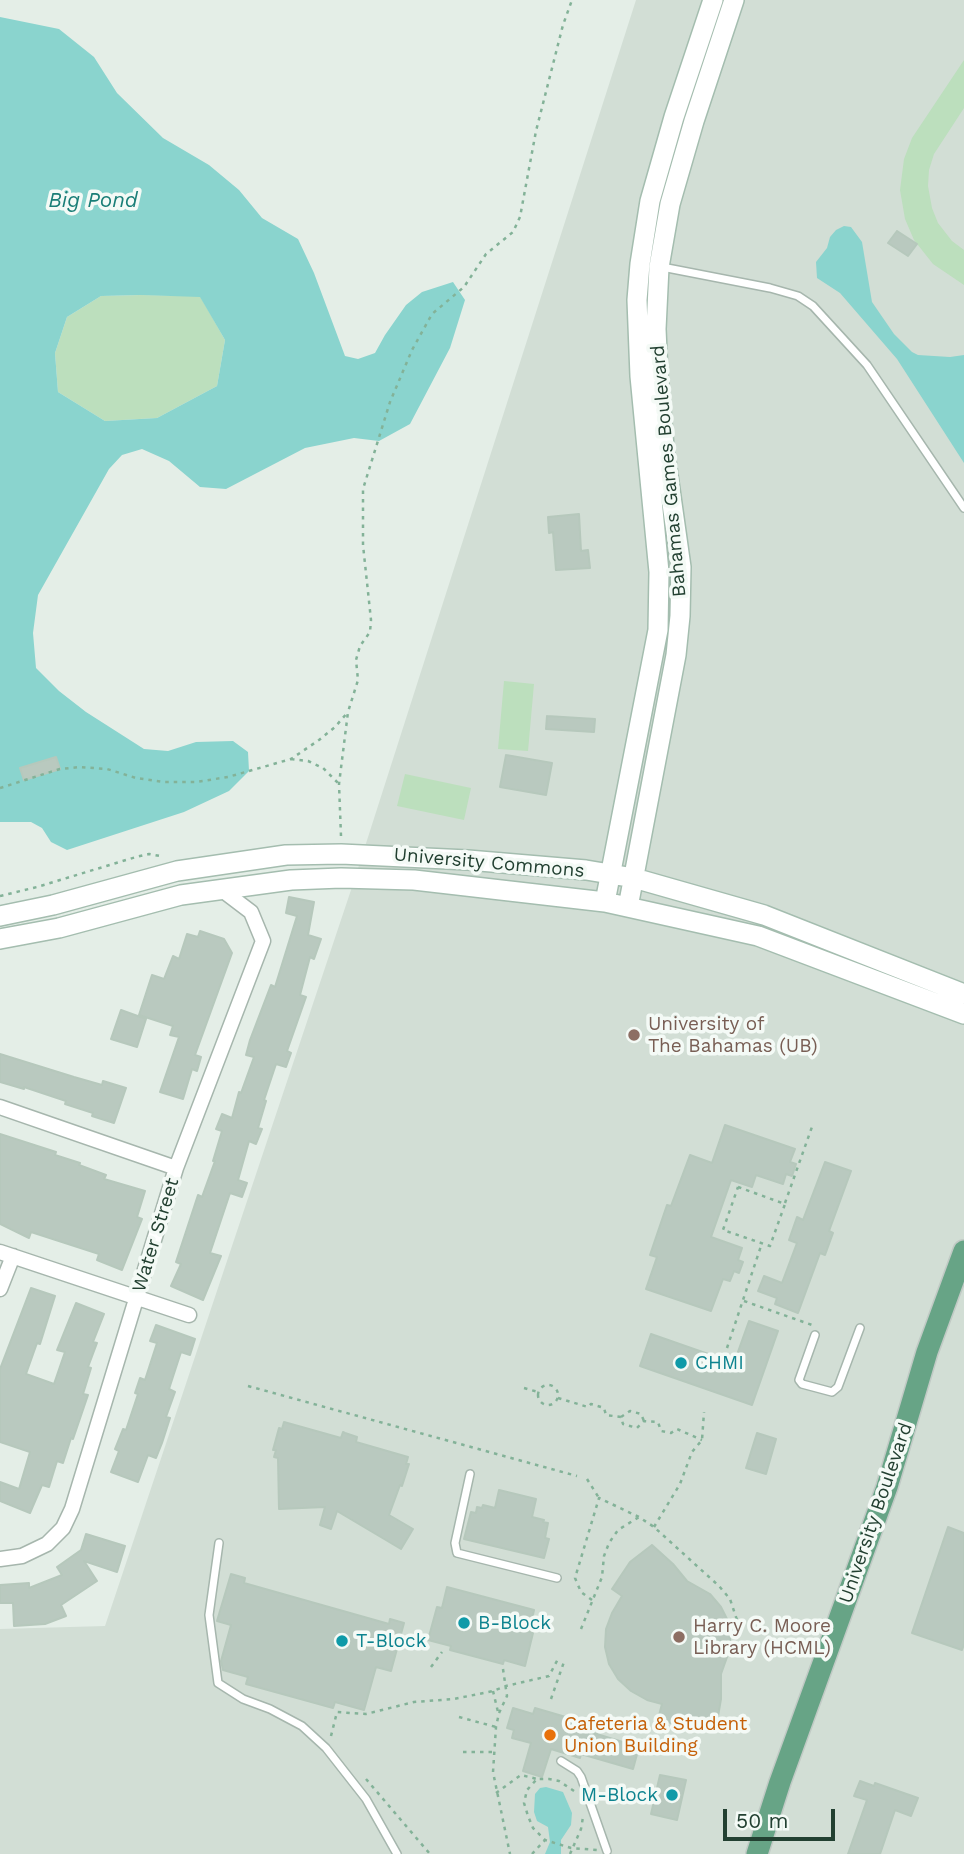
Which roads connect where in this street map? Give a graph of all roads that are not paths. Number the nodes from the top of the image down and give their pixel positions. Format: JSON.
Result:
{"nodes":[{"id":1,"x":713,"y":0,"type":"edge"},
{"id":2,"x":734,"y":0,"type":"edge"},
{"id":3,"x":649,"y":266,"type":"junction"},
{"id":4,"x":964,"y":508,"type":"edge"},
{"id":5,"x":656,"y":541,"type":"junction"},
{"id":6,"x":678,"y":541,"type":"junction"},
{"id":7,"x":610,"y":874,"type":"junction"},
{"id":8,"x":634,"y":878,"type":"junction"},
{"id":9,"x":222,"y":890,"type":"junction"},
{"id":10,"x":605,"y":902,"type":"junction"},
{"id":11,"x":628,"y":907,"type":"junction"},
{"id":12,"x":0,"y":916,"type":"edge"},
{"id":13,"x":0,"y":939,"type":"edge"},
{"id":14,"x":964,"y":993,"type":"edge"},
{"id":15,"x":964,"y":1014,"type":"edge"},
{"id":16,"x":0,"y":1107,"type":"edge"},
{"id":17,"x":176,"y":1168,"type":"junction"},
{"id":18,"x":964,"y":1251,"type":"edge"},
{"id":19,"x":6,"y":1254,"type":"edge"},
{"id":20,"x":0,"y":1289,"type":"edge"},
{"id":21,"x":137,"y":1298,"type":"junction"},
{"id":22,"x":188,"y":1315,"type":"dead end"},
{"id":23,"x":860,"y":1328,"type":"dead end"},
{"id":24,"x":815,"y":1335,"type":"road end"},
{"id":25,"x":470,"y":1474,"type":"dead end"},
{"id":26,"x":219,"y":1543,"type":"dead end"},
{"id":27,"x":0,"y":1559,"type":"edge"},
{"id":28,"x":557,"y":1578,"type":"dead end"},
{"id":29,"x":561,"y":1761,"type":"dead end"},
{"id":30,"x":607,"y":1852,"type":"road end"},
{"id":31,"x":397,"y":1854,"type":"edge"},
{"id":32,"x":757,"y":1854,"type":"edge"}],
"edges":[{"from":1,"to":3,"type":"main road","name":"Bahamas Games Boulevard"},
{"from":2,"to":3,"type":"main road","name":"Bahamas Games Boulevard"},
{"from":3,"to":4,"type":"lane"},
{"from":3,"to":5,"type":"main road","name":"Bahamas Games Boulevard"},
{"from":3,"to":6,"type":"main road","name":"Bahamas Games Boulevard"},
{"from":5,"to":6,"type":"main road"},
{"from":5,"to":7,"type":"main road","name":"Bahamas Games Boulevard"},
{"from":6,"to":8,"type":"main road","name":"Bahamas Games Boulevard"},
{"from":7,"to":8,"type":"main road","name":"University Commons"},
{"from":7,"to":10,"type":"main road","name":"Bahamas Games Boulevard"},
{"from":7,"to":12,"type":"main road","name":"University Commons"},
{"from":8,"to":11,"type":"main road","name":"Bahamas Games Boulevard"},
{"from":8,"to":14,"type":"main road","name":"University Commons"},
{"from":9,"to":10,"type":"main road","name":"University Commons"},
{"from":9,"to":13,"type":"main road","name":"University Commons"},
{"from":9,"to":17,"type":"street","name":"Water Street"},
{"from":10,"to":11,"type":"main road","name":"University Commons"},
{"from":11,"to":15,"type":"main road","name":"University Commons"},
{"from":16,"to":17,"type":"street"},
{"from":17,"to":21,"type":"street","name":"Water Street"},
{"from":18,"to":32,"type":"main road","name":"University Boulevard"},
{"from":19,"to":20,"type":"street"},
{"from":19,"to":21,"type":"street"},
{"from":21,"to":22,"type":"street"},
{"from":21,"to":27,"type":"street","name":"Water Street"},
{"from":23,"to":24,"type":"lane"},
{"from":25,"to":28,"type":"lane"},
{"from":26,"to":31,"type":"lane"},
{"from":29,"to":30,"type":"lane"}]}
